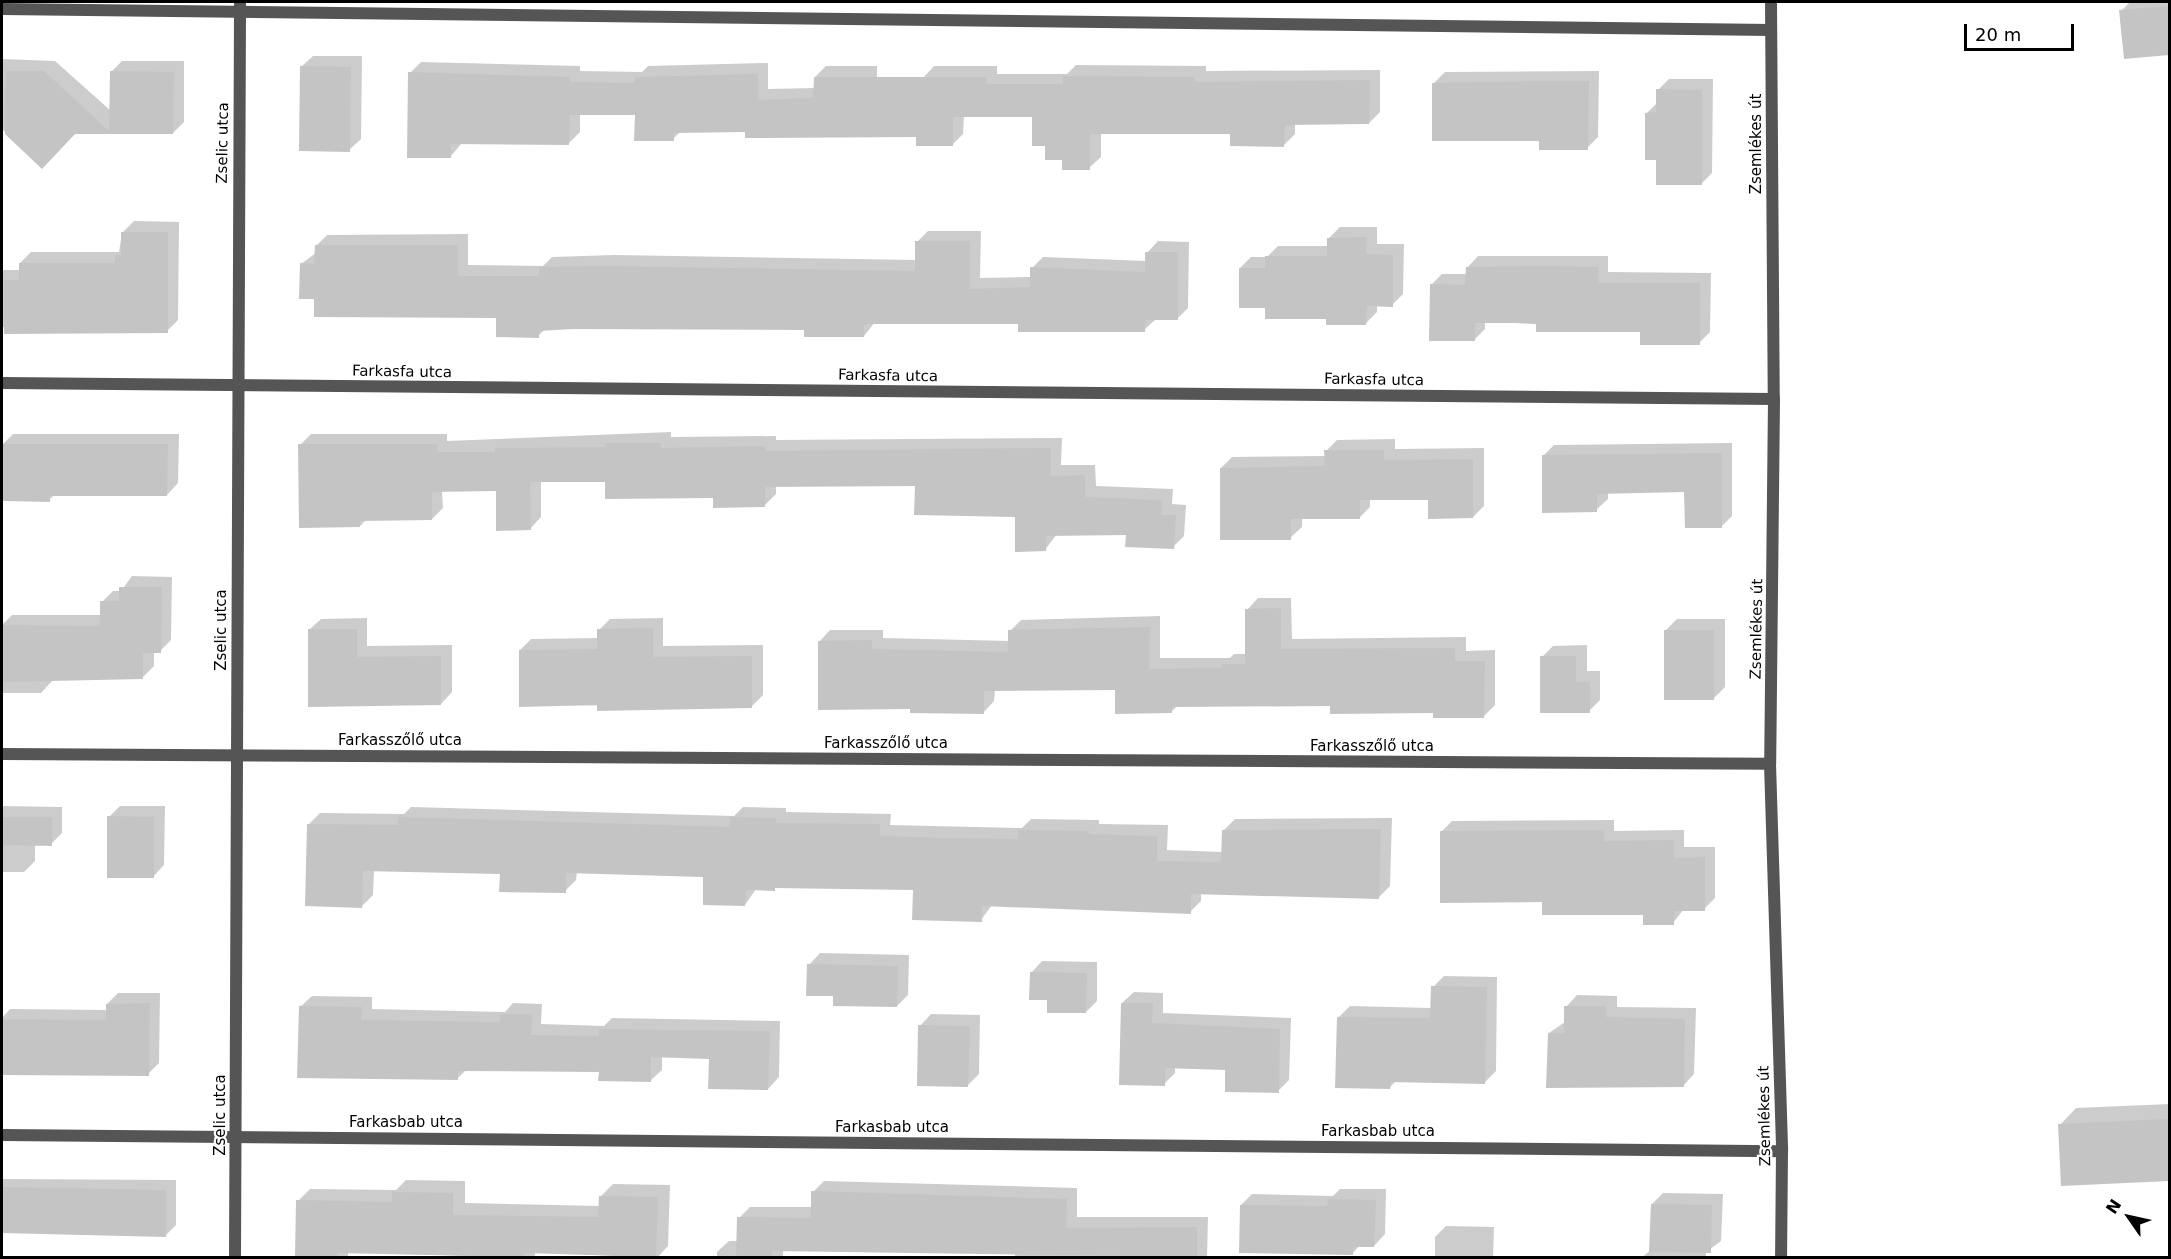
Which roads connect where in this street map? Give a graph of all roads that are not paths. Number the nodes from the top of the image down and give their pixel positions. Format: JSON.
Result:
{"nodes":[{"id":1,"x":1771,"y":2,"type":"edge"},
{"id":2,"x":240,"y":6,"type":"edge"},
{"id":3,"x":2,"y":9,"type":"edge"},
{"id":4,"x":1771,"y":30,"type":"junction"},
{"id":5,"x":2,"y":383,"type":"edge"},
{"id":6,"x":236,"y":385,"type":"junction"},
{"id":7,"x":1774,"y":399,"type":"junction"},
{"id":8,"x":2,"y":754,"type":"edge"},
{"id":9,"x":237,"y":755,"type":"junction"},
{"id":10,"x":1770,"y":764,"type":"junction"},
{"id":11,"x":2,"y":1135,"type":"edge"},
{"id":12,"x":236,"y":1137,"type":"junction"},
{"id":13,"x":1782,"y":1150,"type":"junction"},
{"id":14,"x":235,"y":1257,"type":"edge"},
{"id":15,"x":1781,"y":1257,"type":"edge"}],
"edges":[{"from":1,"to":4,"type":"street","name":"Zsemlékes út"},
{"from":2,"to":3,"type":"street"},
{"from":2,"to":4,"type":"street"},
{"from":2,"to":6,"type":"street","name":"Zselic utca"},
{"from":4,"to":7,"type":"street","name":"Zsemlékes út"},
{"from":5,"to":6,"type":"street","name":"Farkasfa utca"},
{"from":6,"to":7,"type":"street","name":"Farkasfa utca"},
{"from":6,"to":9,"type":"street","name":"Zselic utca"},
{"from":7,"to":10,"type":"street","name":"Zsemlékes út"},
{"from":8,"to":9,"type":"street","name":"Farkasszőlő utca"},
{"from":9,"to":10,"type":"street","name":"Farkasszőlő utca"},
{"from":9,"to":12,"type":"street","name":"Zselic utca"},
{"from":10,"to":13,"type":"street","name":"Zsemlékes út"},
{"from":11,"to":12,"type":"street","name":"Farkasbab utca"},
{"from":12,"to":13,"type":"street","name":"Farkasbab utca"},
{"from":12,"to":14,"type":"street","name":"Zselic utca"},
{"from":13,"to":15,"type":"street","name":"Zsemlékes út"}]}
